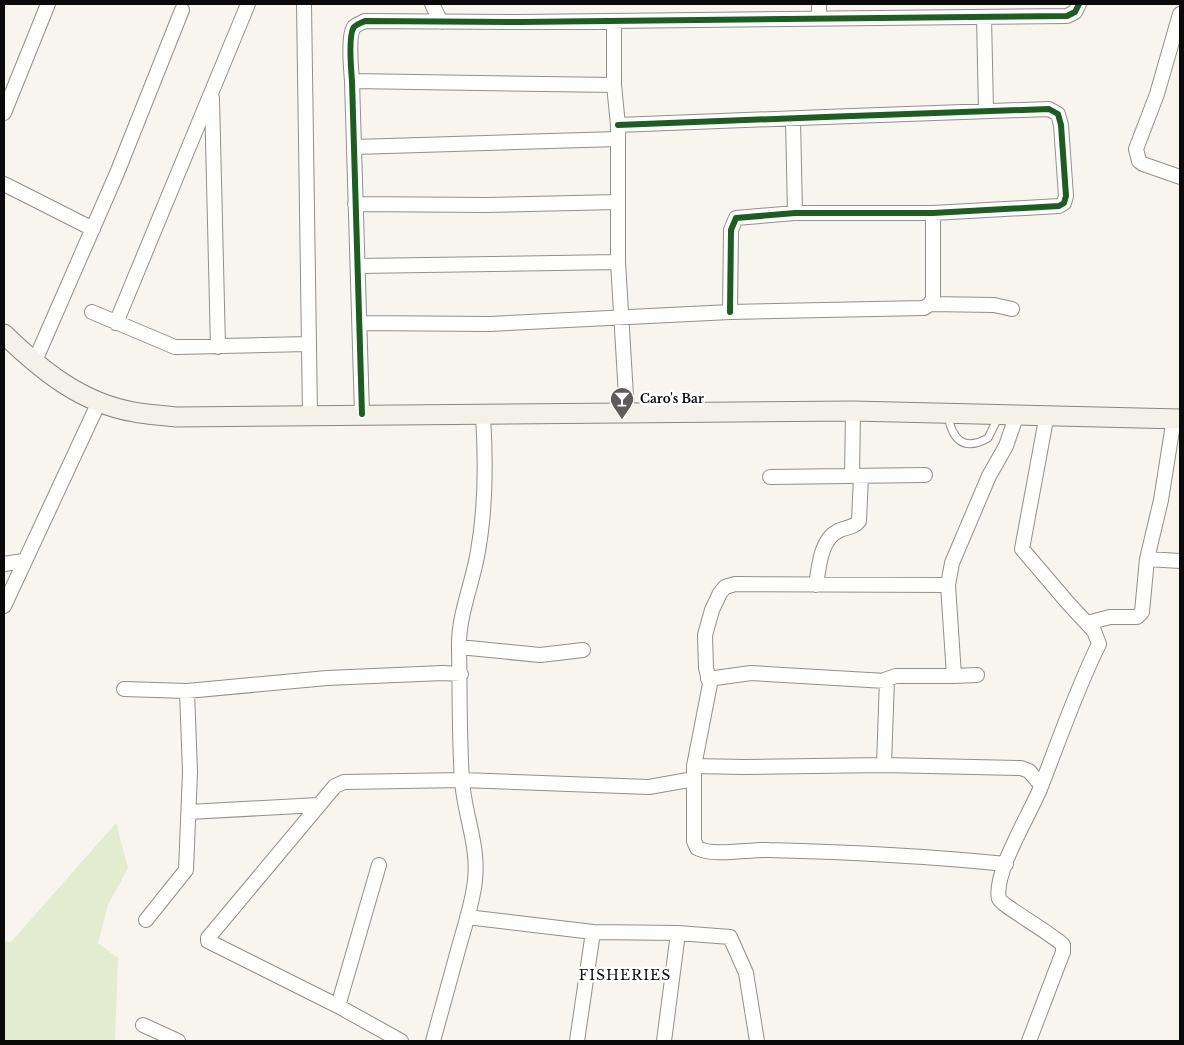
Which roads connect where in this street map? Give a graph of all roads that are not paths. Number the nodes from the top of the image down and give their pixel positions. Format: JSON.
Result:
{"nodes":[{"id":1,"x":48,"y":4,"type":"edge"},
{"id":2,"x":248,"y":4,"type":"edge"},
{"id":3,"x":304,"y":4,"type":"edge"},
{"id":4,"x":432,"y":4,"type":"edge"},
{"id":5,"x":819,"y":4,"type":"edge"},
{"id":6,"x":1079,"y":4,"type":"edge"},
{"id":7,"x":182,"y":10,"type":"dead end"},
{"id":8,"x":1180,"y":14,"type":"edge"},
{"id":9,"x":984,"y":17,"type":"junction"},
{"id":10,"x":819,"y":19,"type":"junction"},
{"id":11,"x":614,"y":21,"type":"junction"},
{"id":12,"x":441,"y":22,"type":"junction"},
{"id":13,"x":352,"y":80,"type":"junction"},
{"id":14,"x":614,"y":85,"type":"junction"},
{"id":15,"x":212,"y":96,"type":"junction"},
{"id":16,"x":986,"y":111,"type":"junction"},
{"id":17,"x":4,"y":113,"type":"edge"},
{"id":18,"x":793,"y":119,"type":"junction"},
{"id":19,"x":618,"y":125,"type":"junction"},
{"id":20,"x":618,"y":139,"type":"junction"},
{"id":21,"x":355,"y":146,"type":"junction"},
{"id":22,"x":1180,"y":177,"type":"edge"},
{"id":23,"x":4,"y":184,"type":"edge"},
{"id":24,"x":617,"y":202,"type":"junction"},
{"id":25,"x":355,"y":204,"type":"junction"},
{"id":26,"x":795,"y":213,"type":"junction"},
{"id":27,"x":933,"y":213,"type":"junction"},
{"id":28,"x":93,"y":229,"type":"junction"},
{"id":29,"x":618,"y":262,"type":"junction"},
{"id":30,"x":358,"y":266,"type":"junction"},
{"id":31,"x":930,"y":304,"type":"junction"},
{"id":32,"x":1012,"y":309,"type":"dead end"},
{"id":33,"x":92,"y":312,"type":"dead end"},
{"id":34,"x":730,"y":312,"type":"junction"},
{"id":35,"x":621,"y":317,"type":"junction"},
{"id":36,"x":116,"y":322,"type":"junction"},
{"id":37,"x":360,"y":323,"type":"junction"},
{"id":38,"x":4,"y":334,"type":"edge"},
{"id":39,"x":308,"y":344,"type":"junction"},
{"id":40,"x":218,"y":347,"type":"junction"},
{"id":41,"x":34,"y":363,"type":"junction"},
{"id":42,"x":99,"y":402,"type":"junction"},
{"id":43,"x":853,"y":411,"type":"junction"},
{"id":44,"x":947,"y":412,"type":"junction"},
{"id":45,"x":627,"y":413,"type":"junction"},
{"id":46,"x":362,"y":414,"type":"junction"},
{"id":47,"x":1009,"y":414,"type":"junction"},
{"id":48,"x":1046,"y":414,"type":"junction"},
{"id":49,"x":310,"y":415,"type":"junction"},
{"id":50,"x":483,"y":416,"type":"junction"},
{"id":51,"x":1177,"y":419,"type":"edge"},
{"id":52,"x":925,"y":475,"type":"dead end"},
{"id":53,"x":857,"y":476,"type":"junction"},
{"id":54,"x":770,"y":477,"type":"dead end"},
{"id":55,"x":1147,"y":559,"type":"junction"},
{"id":56,"x":23,"y":561,"type":"junction"},
{"id":57,"x":1180,"y":561,"type":"edge"},
{"id":58,"x":4,"y":564,"type":"edge"},
{"id":59,"x":816,"y":585,"type":"junction"},
{"id":60,"x":948,"y":585,"type":"junction"},
{"id":61,"x":4,"y":606,"type":"edge"},
{"id":62,"x":1087,"y":623,"type":"junction"},
{"id":63,"x":459,"y":647,"type":"junction"},
{"id":64,"x":583,"y":650,"type":"dead end"},
{"id":65,"x":461,"y":674,"type":"junction"},
{"id":66,"x":977,"y":675,"type":"dead end"},
{"id":67,"x":954,"y":676,"type":"junction"},
{"id":68,"x":708,"y":678,"type":"junction"},
{"id":69,"x":886,"y":681,"type":"junction"},
{"id":70,"x":124,"y":689,"type":"dead end"},
{"id":71,"x":187,"y":691,"type":"junction"},
{"id":72,"x":884,"y":765,"type":"junction"},
{"id":73,"x":694,"y":772,"type":"junction"},
{"id":74,"x":462,"y":780,"type":"junction"},
{"id":75,"x":1042,"y":785,"type":"junction"},
{"id":76,"x":318,"y":805,"type":"junction"},
{"id":77,"x":189,"y":812,"type":"junction"},
{"id":78,"x":1006,"y":864,"type":"junction"},
{"id":79,"x":379,"y":865,"type":"dead end"},
{"id":80,"x":467,"y":917,"type":"junction"},
{"id":81,"x":146,"y":920,"type":"dead end"},
{"id":82,"x":593,"y":932,"type":"junction"},
{"id":83,"x":678,"y":933,"type":"junction"},
{"id":84,"x":338,"y":1006,"type":"junction"},
{"id":85,"x":142,"y":1025,"type":"dead end"},
{"id":86,"x":172,"y":1040,"type":"edge"},
{"id":87,"x":401,"y":1041,"type":"edge"},
{"id":88,"x":434,"y":1041,"type":"edge"},
{"id":89,"x":577,"y":1041,"type":"edge"},
{"id":90,"x":664,"y":1041,"type":"edge"},
{"id":91,"x":756,"y":1041,"type":"edge"},
{"id":92,"x":1029,"y":1041,"type":"edge"}],
"edges":[{"from":1,"to":17,"type":"street"},
{"from":2,"to":15,"type":"street"},
{"from":3,"to":39,"type":"street"},
{"from":4,"to":12,"type":"street"},
{"from":5,"to":10,"type":"street"},
{"from":6,"to":9,"type":"street"},
{"from":7,"to":28,"type":"street"},
{"from":8,"to":22,"type":"street"},
{"from":9,"to":10,"type":"street"},
{"from":9,"to":16,"type":"street"},
{"from":10,"to":11,"type":"street"},
{"from":11,"to":12,"type":"street"},
{"from":11,"to":14,"type":"street"},
{"from":12,"to":13,"type":"street"},
{"from":13,"to":14,"type":"street"},
{"from":13,"to":21,"type":"street"},
{"from":14,"to":19,"type":"street"},
{"from":15,"to":36,"type":"street"},
{"from":15,"to":40,"type":"street"},
{"from":16,"to":18,"type":"street"},
{"from":16,"to":27,"type":"street"},
{"from":18,"to":19,"type":"street"},
{"from":18,"to":26,"type":"street"},
{"from":19,"to":20,"type":"street"},
{"from":20,"to":21,"type":"street"},
{"from":20,"to":24,"type":"street"},
{"from":21,"to":25,"type":"street"},
{"from":23,"to":28,"type":"street"},
{"from":24,"to":25,"type":"street"},
{"from":24,"to":29,"type":"street"},
{"from":25,"to":30,"type":"street"},
{"from":26,"to":27,"type":"street"},
{"from":26,"to":34,"type":"street"},
{"from":27,"to":31,"type":"street"},
{"from":28,"to":41,"type":"street"},
{"from":29,"to":30,"type":"street"},
{"from":29,"to":35,"type":"street"},
{"from":30,"to":37,"type":"street"},
{"from":31,"to":32,"type":"street"},
{"from":31,"to":34,"type":"street"},
{"from":33,"to":36,"type":"street"},
{"from":34,"to":35,"type":"street"},
{"from":35,"to":37,"type":"street"},
{"from":35,"to":45,"type":"street"},
{"from":36,"to":40,"type":"street"},
{"from":37,"to":46,"type":"street"},
{"from":38,"to":41,"type":"main road"},
{"from":39,"to":40,"type":"street"},
{"from":39,"to":49,"type":"street"},
{"from":41,"to":42,"type":"main road"},
{"from":42,"to":49,"type":"main road"},
{"from":42,"to":56,"type":"street"},
{"from":43,"to":44,"type":"main road"},
{"from":43,"to":45,"type":"main road"},
{"from":43,"to":53,"type":"street"},
{"from":44,"to":47,"type":"main road"},
{"from":44,"to":47,"type":"lane"},
{"from":45,"to":50,"type":"main road"},
{"from":46,"to":49,"type":"main road"},
{"from":46,"to":50,"type":"main road"},
{"from":47,"to":48,"type":"main road"},
{"from":47,"to":60,"type":"street"},
{"from":48,"to":51,"type":"main road"},
{"from":48,"to":62,"type":"street"},
{"from":50,"to":63,"type":"street"},
{"from":51,"to":55,"type":"street"},
{"from":52,"to":53,"type":"street"},
{"from":53,"to":54,"type":"street"},
{"from":53,"to":59,"type":"street"},
{"from":55,"to":57,"type":"street"},
{"from":55,"to":62,"type":"street"},
{"from":56,"to":58,"type":"street"},
{"from":56,"to":61,"type":"street"},
{"from":59,"to":60,"type":"street"},
{"from":59,"to":68,"type":"street"},
{"from":60,"to":67,"type":"street"},
{"from":62,"to":75,"type":"street"},
{"from":63,"to":64,"type":"street"},
{"from":63,"to":65,"type":"street"},
{"from":65,"to":71,"type":"street"},
{"from":65,"to":74,"type":"street"},
{"from":66,"to":67,"type":"street"},
{"from":67,"to":69,"type":"street"},
{"from":68,"to":69,"type":"street"},
{"from":68,"to":73,"type":"street"},
{"from":69,"to":72,"type":"street"},
{"from":70,"to":71,"type":"street"},
{"from":71,"to":77,"type":"street"},
{"from":72,"to":73,"type":"street"},
{"from":72,"to":75,"type":"street"},
{"from":73,"to":74,"type":"street"},
{"from":73,"to":78,"type":"street"},
{"from":74,"to":76,"type":"street"},
{"from":74,"to":80,"type":"street"},
{"from":75,"to":78,"type":"street"},
{"from":76,"to":77,"type":"street"},
{"from":76,"to":84,"type":"street"},
{"from":77,"to":81,"type":"street"},
{"from":78,"to":92,"type":"street"},
{"from":79,"to":84,"type":"street"},
{"from":80,"to":82,"type":"street"},
{"from":80,"to":88,"type":"street"},
{"from":82,"to":83,"type":"street"},
{"from":82,"to":89,"type":"street"},
{"from":83,"to":90,"type":"street"},
{"from":83,"to":91,"type":"street"},
{"from":84,"to":87,"type":"street"},
{"from":85,"to":86,"type":"street"}]}
